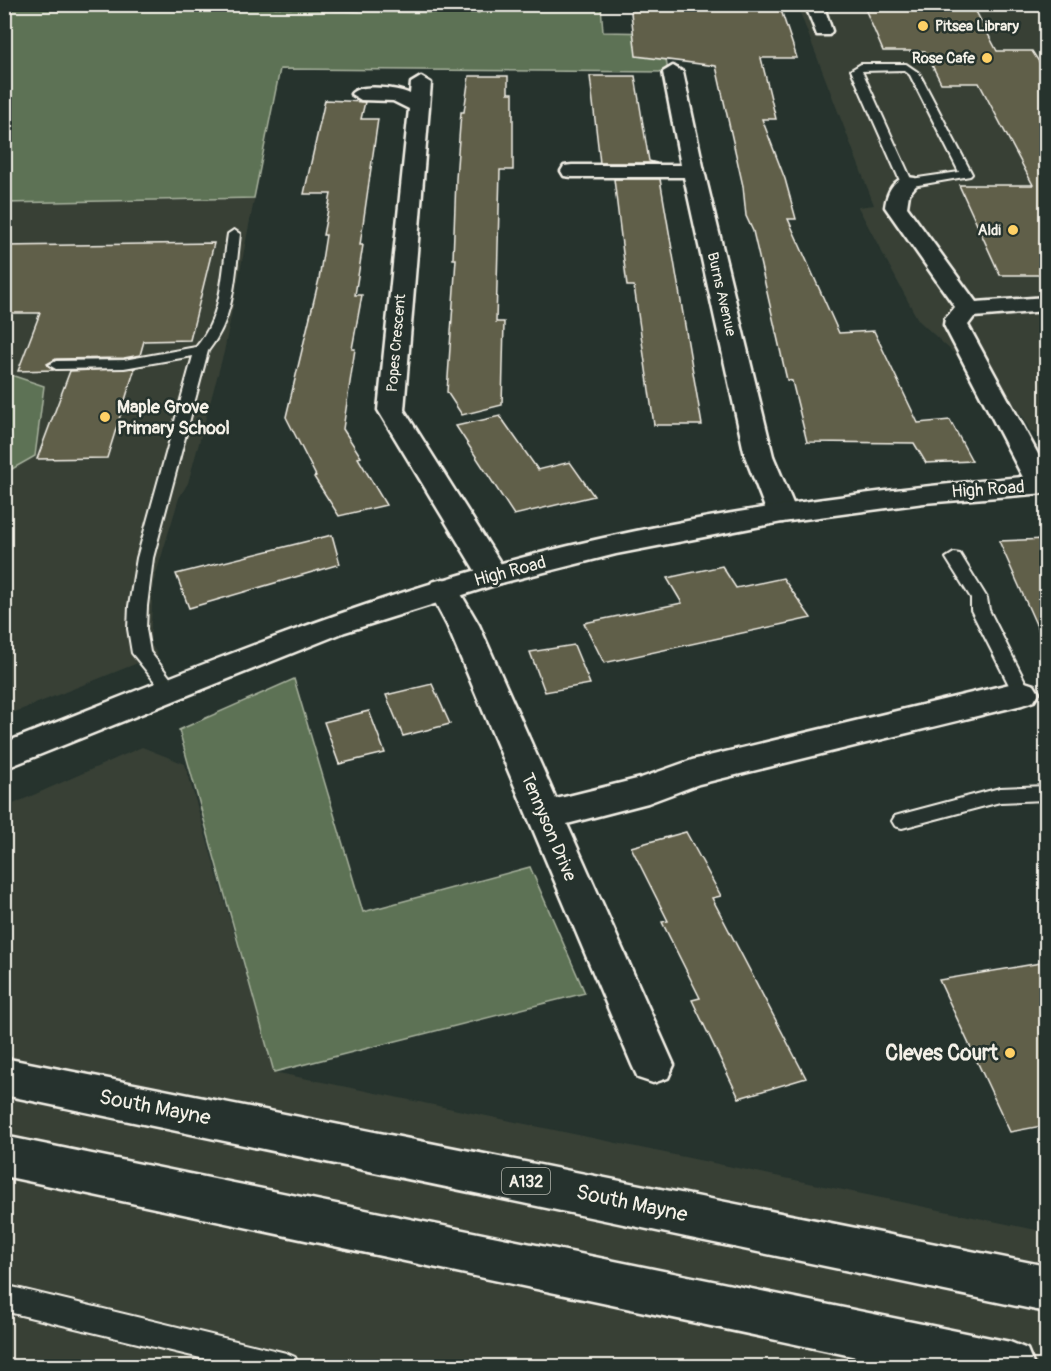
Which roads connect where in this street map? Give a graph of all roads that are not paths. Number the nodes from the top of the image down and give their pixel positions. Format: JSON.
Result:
{"nodes":[{"id":1,"x":814,"y":4,"type":"edge"},
{"id":2,"x":824,"y":31,"type":"dead end"},
{"id":3,"x":673,"y":72,"type":"dead end"},
{"id":4,"x":361,"y":94,"type":"dead end"},
{"id":5,"x":572,"y":171,"type":"dead end"},
{"id":6,"x":693,"y":171,"type":"junction"},
{"id":7,"x":907,"y":183,"type":"junction"},
{"id":8,"x":234,"y":234,"type":"dead end"},
{"id":9,"x":1047,"y":304,"type":"edge"},
{"id":10,"x":967,"y":310,"type":"junction"},
{"id":11,"x":201,"y":350,"type":"junction"},
{"id":12,"x":56,"y":365,"type":"dead end"},
{"id":13,"x":1045,"y":485,"type":"edge"},
{"id":14,"x":782,"y":513,"type":"junction"},
{"id":15,"x":954,"y":558,"type":"dead end"},
{"id":16,"x":493,"y":575,"type":"junction"},
{"id":17,"x":443,"y":589,"type":"junction"},
{"id":18,"x":170,"y":689,"type":"junction"},
{"id":19,"x":1022,"y":693,"type":"joint"},
{"id":20,"x":4,"y":758,"type":"edge"},
{"id":21,"x":1047,"y":793,"type":"edge"},
{"id":22,"x":544,"y":816,"type":"junction"},
{"id":23,"x":902,"y":821,"type":"dead end"},
{"id":24,"x":653,"y":1065,"type":"dead end"},
{"id":25,"x":4,"y":1077,"type":"edge"},
{"id":26,"x":4,"y":1156,"type":"edge"},
{"id":27,"x":1047,"y":1289,"type":"edge"},
{"id":28,"x":4,"y":1298,"type":"edge"},
{"id":29,"x":286,"y":1366,"type":"edge"},
{"id":30,"x":1010,"y":1366,"type":"edge"}],
"edges":[{"from":1,"to":2,"type":"street"},
{"from":3,"to":6,"type":"street","name":"Burns Avenue"},
{"from":4,"to":16,"type":"street","name":"Popes Crescent"},
{"from":5,"to":6,"type":"street"},
{"from":6,"to":14,"type":"street","name":"Burns Avenue"},
{"from":7,"to":7,"type":"lane"},
{"from":7,"to":10,"type":"street"},
{"from":8,"to":11,"type":"lane"},
{"from":9,"to":10,"type":"street"},
{"from":10,"to":13,"type":"street"},
{"from":11,"to":12,"type":"lane"},
{"from":11,"to":18,"type":"lane"},
{"from":13,"to":14,"type":"street","name":"High Road"},
{"from":14,"to":16,"type":"street","name":"High Road"},
{"from":15,"to":19,"type":"lane"},
{"from":16,"to":17,"type":"street","name":"High Road"},
{"from":17,"to":18,"type":"street","name":"High Road"},
{"from":17,"to":22,"type":"street","name":"Tennyson Drive"},
{"from":18,"to":20,"type":"street","name":"High Road"},
{"from":19,"to":22,"type":"street"},
{"from":21,"to":23,"type":"lane"},
{"from":22,"to":24,"type":"street","name":"Tennyson Drive"},
{"from":25,"to":27,"type":"street","name":"South Mayne","number":"A132"},
{"from":26,"to":30,"type":"street"},
{"from":28,"to":29,"type":"lane"}]}
